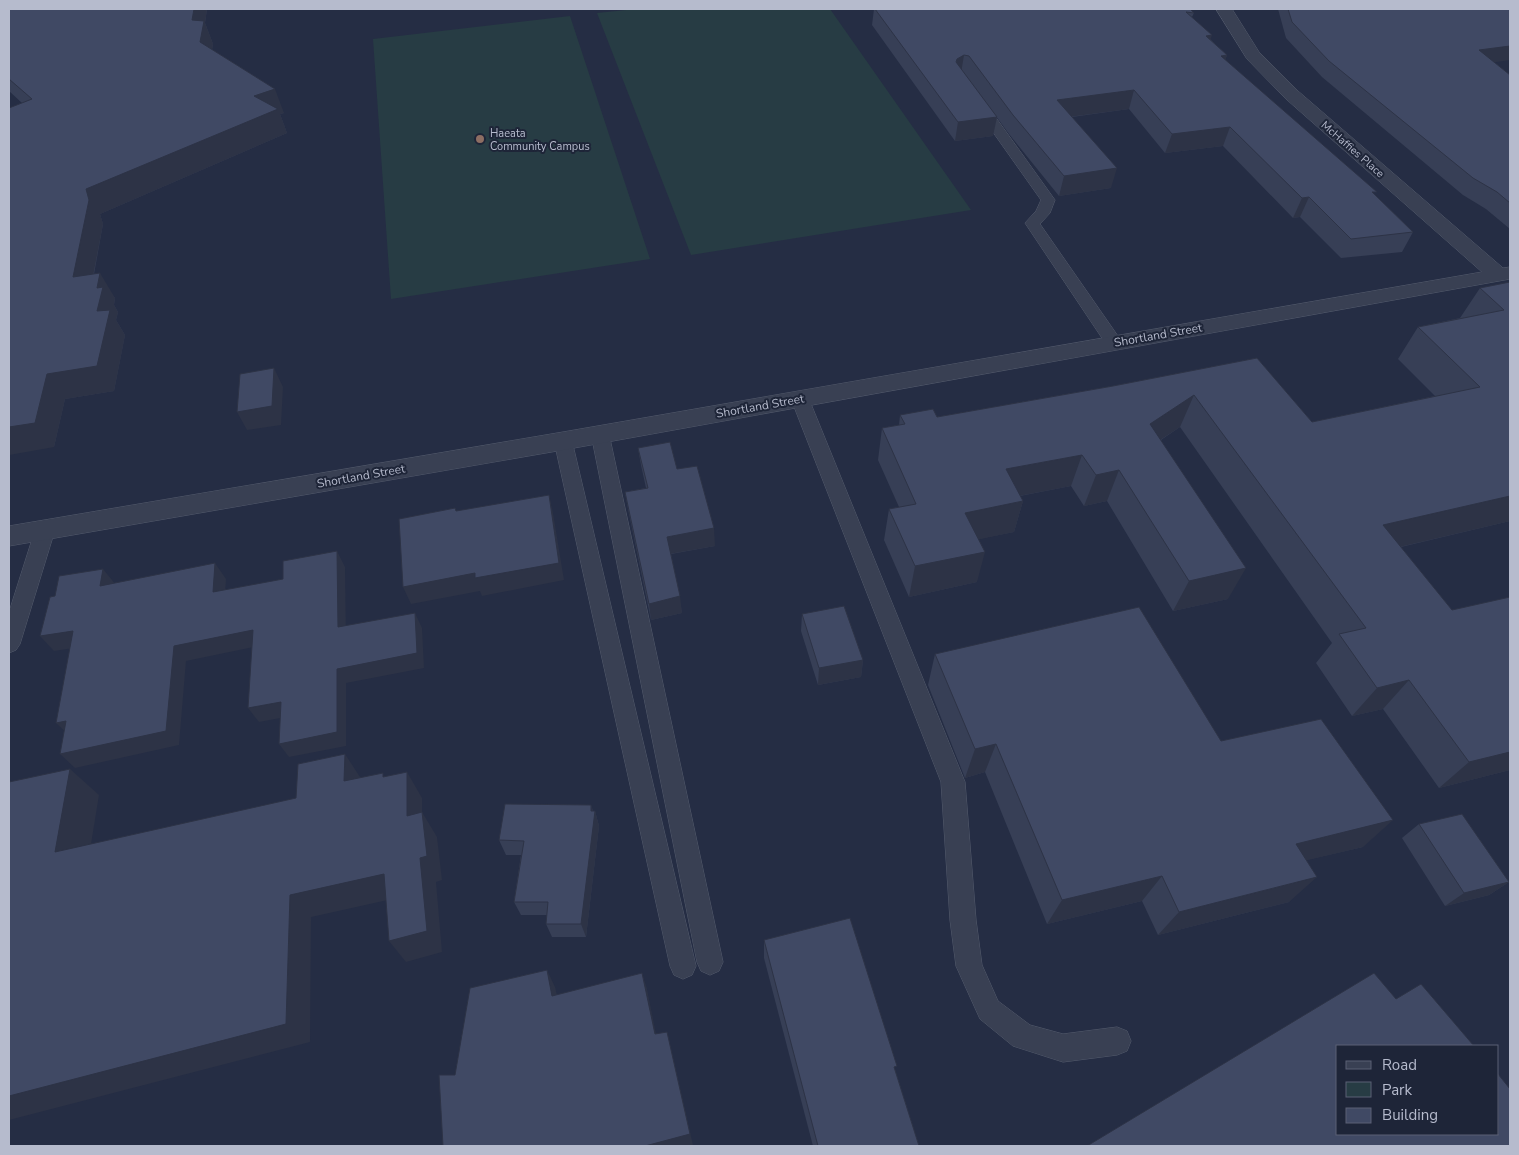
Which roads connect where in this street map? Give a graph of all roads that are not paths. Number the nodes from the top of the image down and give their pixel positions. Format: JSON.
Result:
{"nodes":[{"id":1,"x":1224,"y":9,"type":"edge"},
{"id":2,"x":973,"y":95,"type":"edge"},
{"id":3,"x":1504,"y":274,"type":"edge"},
{"id":4,"x":1114,"y":343,"type":"junction"},
{"id":5,"x":800,"y":399,"type":"junction"},
{"id":6,"x":600,"y":434,"type":"junction"},
{"id":7,"x":563,"y":441,"type":"junction"},
{"id":8,"x":45,"y":530,"type":"junction"},
{"id":9,"x":9,"y":536,"type":"edge"},
{"id":10,"x":9,"y":644,"type":"edge"},
{"id":11,"x":710,"y":962,"type":"dead end"},
{"id":12,"x":683,"y":966,"type":"dead end"},
{"id":13,"x":1117,"y":1041,"type":"dead end"}],
"edges":[{"from":1,"to":3,"type":"street","name":"McHaffies Place"},
{"from":2,"to":4,"type":"lane"},
{"from":3,"to":4,"type":"street","name":"Shortland Street"},
{"from":4,"to":5,"type":"street","name":"Shortland Street"},
{"from":5,"to":6,"type":"street","name":"Shortland Street"},
{"from":5,"to":13,"type":"lane"},
{"from":6,"to":7,"type":"street","name":"Shortland Street"},
{"from":6,"to":11,"type":"lane"},
{"from":7,"to":8,"type":"street","name":"Shortland Street"},
{"from":7,"to":12,"type":"lane"},
{"from":8,"to":9,"type":"street","name":"Shortland Street"},
{"from":8,"to":10,"type":"lane"}]}
